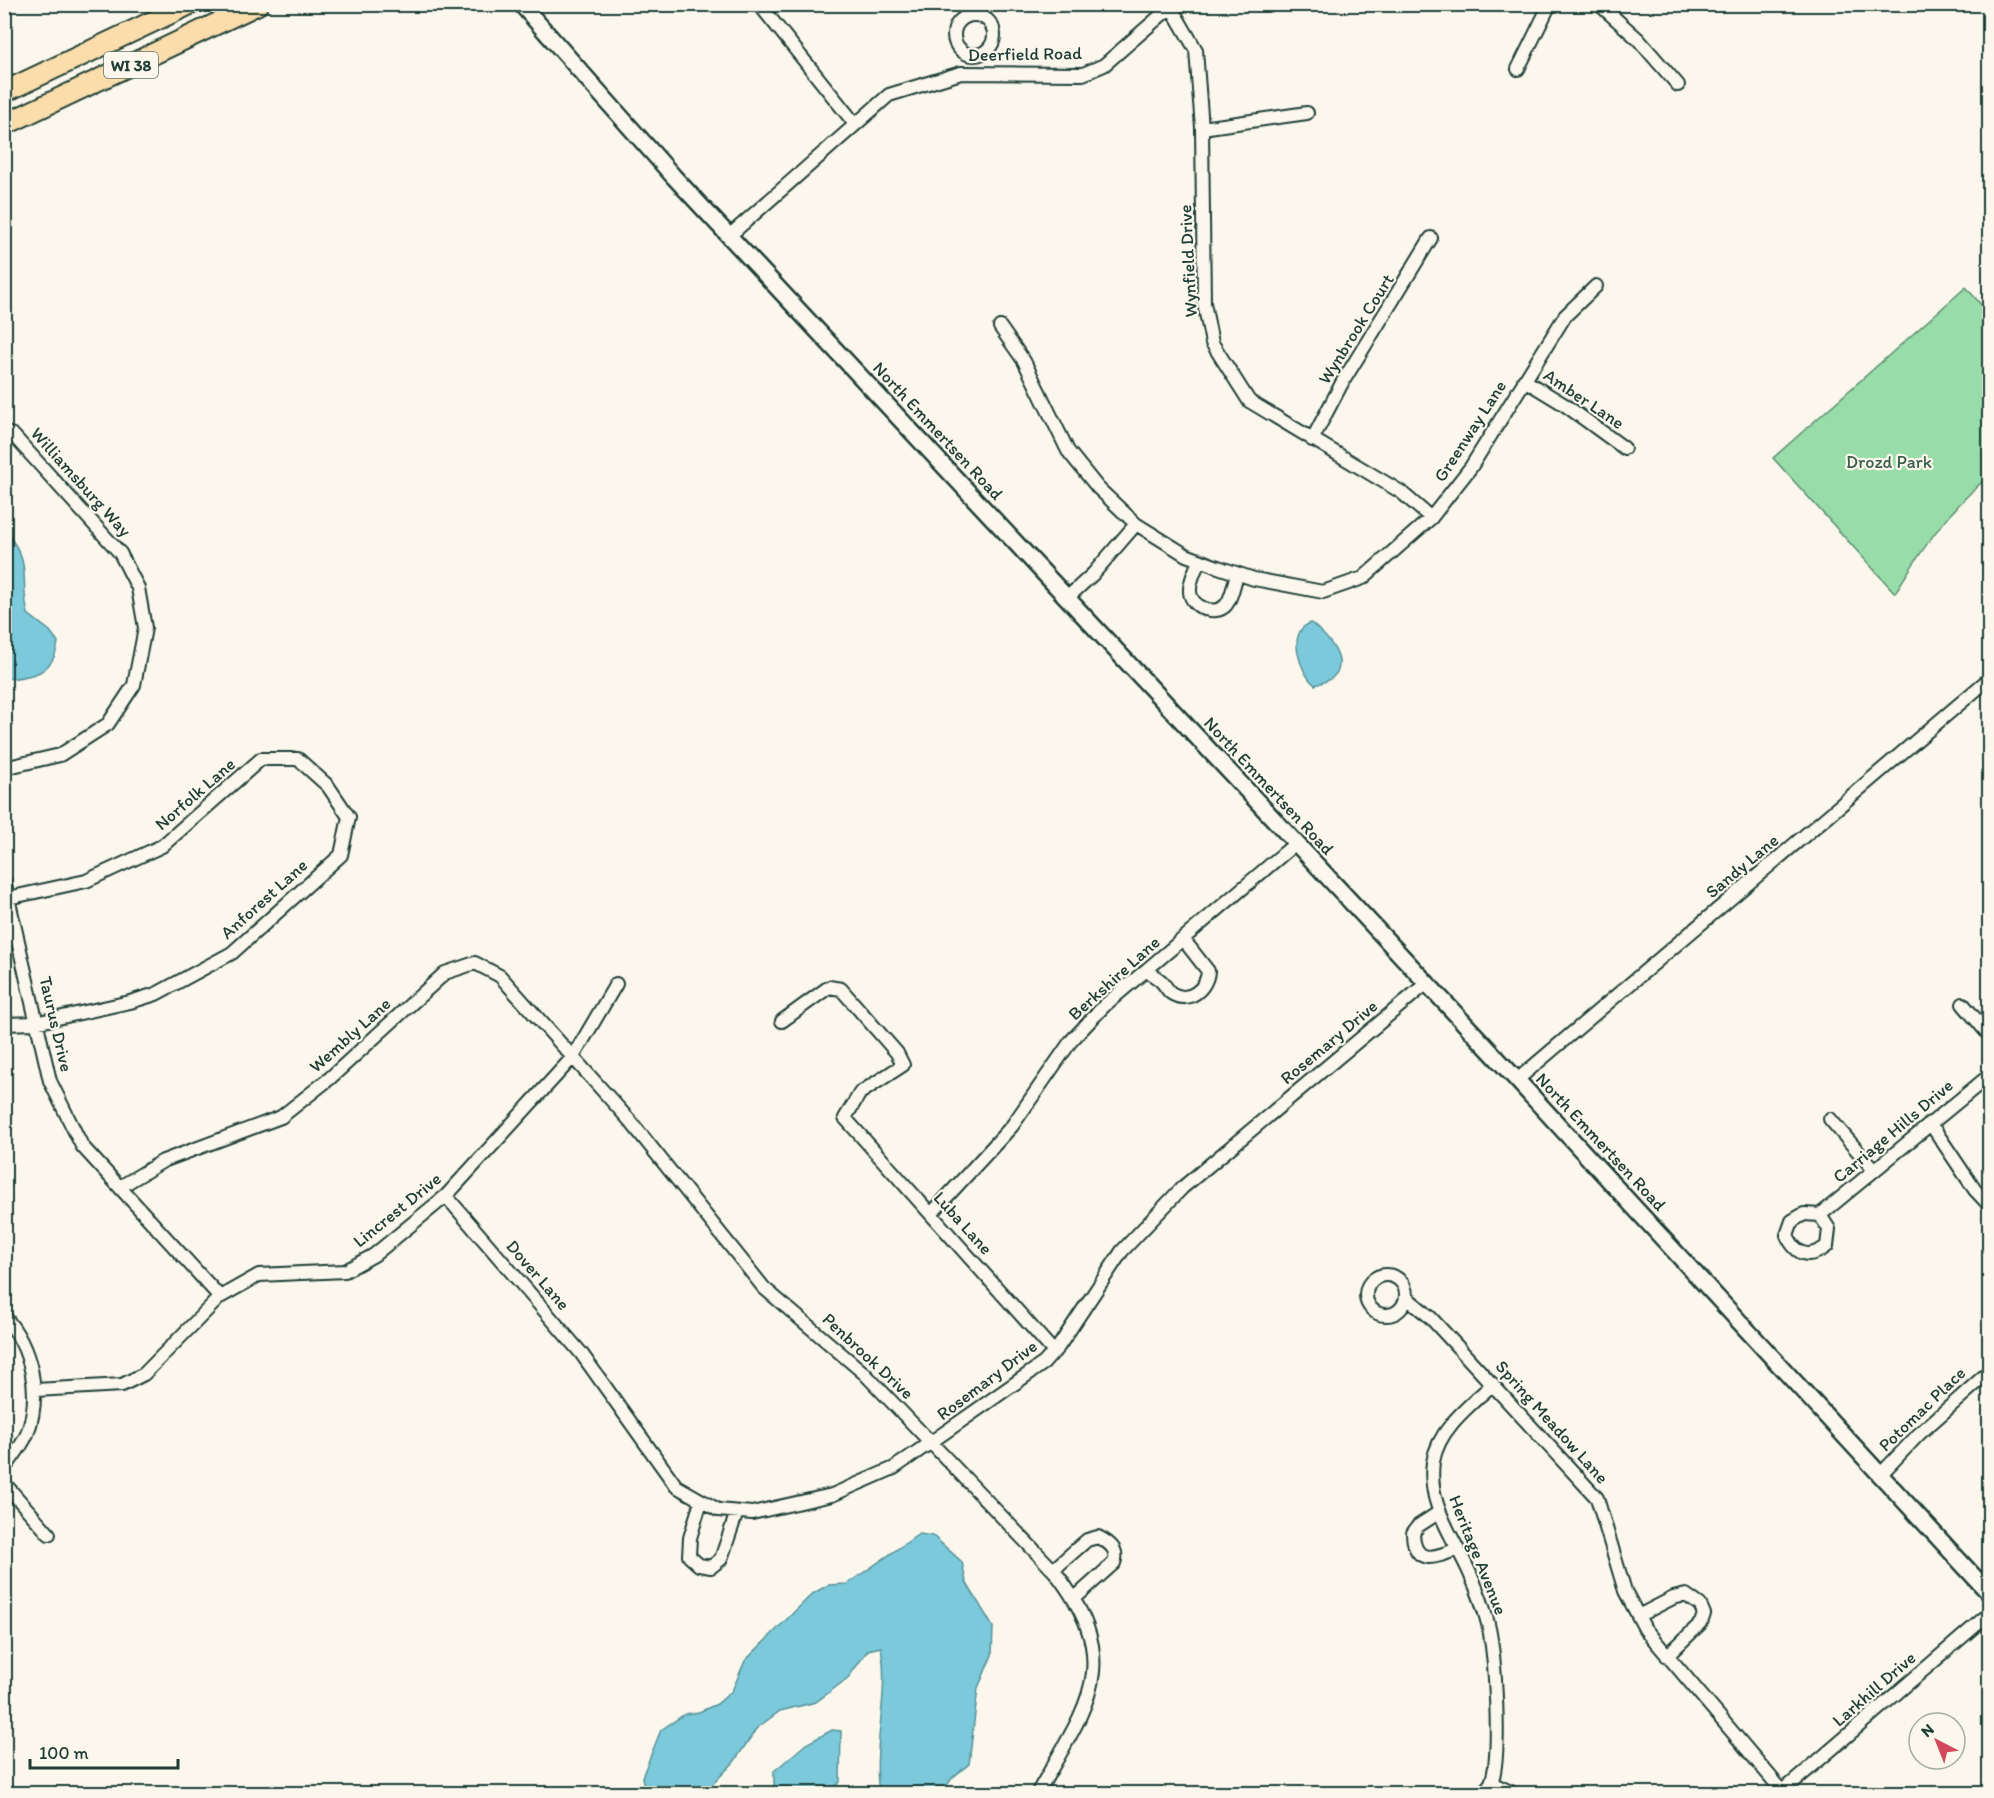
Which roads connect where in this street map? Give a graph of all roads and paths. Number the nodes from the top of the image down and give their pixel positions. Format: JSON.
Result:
{"nodes":[{"id":1,"x":190,"y":4,"type":"edge"},
{"id":2,"x":258,"y":4,"type":"edge"},
{"id":3,"x":521,"y":4,"type":"edge"},
{"id":4,"x":759,"y":4,"type":"edge"},
{"id":5,"x":1550,"y":4,"type":"edge"},
{"id":6,"x":1599,"y":4,"type":"edge"},
{"id":7,"x":1173,"y":6,"type":"edge"},
{"id":8,"x":972,"y":55,"type":"dead end"},
{"id":9,"x":1518,"y":69,"type":"dead end"},
{"id":10,"x":973,"y":73,"type":"junction"},
{"id":11,"x":1678,"y":85,"type":"dead end"},
{"id":12,"x":4,"y":92,"type":"edge"},
{"id":13,"x":1307,"y":113,"type":"dead end"},
{"id":14,"x":855,"y":124,"type":"junction"},
{"id":15,"x":4,"y":125,"type":"edge"},
{"id":16,"x":1202,"y":128,"type":"junction"},
{"id":17,"x":729,"y":236,"type":"junction"},
{"id":18,"x":1431,"y":238,"type":"dead end"},
{"id":19,"x":1596,"y":286,"type":"dead end"},
{"id":20,"x":1000,"y":327,"type":"dead end"},
{"id":21,"x":1524,"y":380,"type":"junction"},
{"id":22,"x":4,"y":432,"type":"edge"},
{"id":23,"x":1312,"y":440,"type":"junction"},
{"id":24,"x":1624,"y":448,"type":"dead end"},
{"id":25,"x":1431,"y":518,"type":"junction"},
{"id":26,"x":1136,"y":524,"type":"junction"},
{"id":27,"x":1199,"y":560,"type":"junction"},
{"id":28,"x":1237,"y":574,"type":"junction"},
{"id":29,"x":1067,"y":598,"type":"junction"},
{"id":30,"x":1989,"y":678,"type":"edge"},
{"id":31,"x":4,"y":768,"type":"edge"},
{"id":32,"x":328,"y":786,"type":"joint"},
{"id":33,"x":1296,"y":843,"type":"junction"},
{"id":34,"x":4,"y":880,"type":"edge"},
{"id":35,"x":8,"y":898,"type":"junction"},
{"id":36,"x":1183,"y":939,"type":"junction"},
{"id":37,"x":1146,"y":971,"type":"junction"},
{"id":38,"x":1427,"y":983,"type":"junction"},
{"id":39,"x":616,"y":984,"type":"dead end"},
{"id":40,"x":1963,"y":1004,"type":"dead end"},
{"id":41,"x":783,"y":1021,"type":"dead end"},
{"id":42,"x":35,"y":1023,"type":"junction"},
{"id":43,"x":4,"y":1024,"type":"edge"},
{"id":44,"x":1989,"y":1036,"type":"edge"},
{"id":45,"x":573,"y":1057,"type":"junction"},
{"id":46,"x":1989,"y":1075,"type":"edge"},
{"id":47,"x":1517,"y":1080,"type":"junction"},
{"id":48,"x":1830,"y":1119,"type":"dead end"},
{"id":49,"x":1930,"y":1123,"type":"junction"},
{"id":50,"x":1874,"y":1170,"type":"junction"},
{"id":51,"x":120,"y":1187,"type":"junction"},
{"id":52,"x":446,"y":1196,"type":"junction"},
{"id":53,"x":1989,"y":1206,"type":"edge"},
{"id":54,"x":931,"y":1214,"type":"junction"},
{"id":55,"x":1820,"y":1215,"type":"dead end"},
{"id":56,"x":220,"y":1297,"type":"junction"},
{"id":57,"x":1406,"y":1297,"type":"dead end"},
{"id":58,"x":4,"y":1316,"type":"edge"},
{"id":59,"x":1054,"y":1352,"type":"junction"},
{"id":60,"x":1989,"y":1371,"type":"edge"},
{"id":61,"x":600,"y":1380,"type":"joint"},
{"id":62,"x":1493,"y":1384,"type":"junction"},
{"id":63,"x":36,"y":1390,"type":"junction"},
{"id":64,"x":932,"y":1442,"type":"junction"},
{"id":65,"x":4,"y":1469,"type":"edge"},
{"id":66,"x":1880,"y":1475,"type":"junction"},
{"id":67,"x":4,"y":1483,"type":"edge"},
{"id":68,"x":701,"y":1501,"type":"junction"},
{"id":69,"x":737,"y":1512,"type":"junction"},
{"id":70,"x":1438,"y":1513,"type":"junction"},
{"id":71,"x":49,"y":1534,"type":"dead end"},
{"id":72,"x":1457,"y":1549,"type":"junction"},
{"id":73,"x":1053,"y":1570,"type":"junction"},
{"id":74,"x":1989,"y":1594,"type":"edge"},
{"id":75,"x":1076,"y":1598,"type":"junction"},
{"id":76,"x":1989,"y":1613,"type":"edge"},
{"id":77,"x":1638,"y":1617,"type":"junction"},
{"id":78,"x":1667,"y":1656,"type":"junction"},
{"id":79,"x":1491,"y":1783,"type":"junction"},
{"id":80,"x":1784,"y":1792,"type":"edge"},
{"id":81,"x":1037,"y":1794,"type":"edge"},
{"id":82,"x":1482,"y":1794,"type":"edge"},
{"id":83,"x":1515,"y":1794,"type":"edge"}],
"edges":[{"from":1,"to":12,"type":"main road","number":"WI 38"},
{"from":2,"to":15,"type":"main road","number":"WI 38"},
{"from":3,"to":17,"type":"street","name":"North Emmertsen Road"},
{"from":4,"to":14,"type":"street"},
{"from":5,"to":9,"type":"street"},
{"from":6,"to":11,"type":"street"},
{"from":7,"to":10,"type":"street","name":"Deerfield Road"},
{"from":7,"to":16,"type":"street","name":"Wynfield Drive"},
{"from":8,"to":10,"type":"street"},
{"from":10,"to":14,"type":"street","name":"Deerfield Road"},
{"from":13,"to":16,"type":"street"},
{"from":14,"to":17,"type":"street","name":"Deerfield Road"},
{"from":16,"to":23,"type":"street","name":"Wynfield Drive"},
{"from":17,"to":29,"type":"street","name":"North Emmertsen Road"},
{"from":18,"to":23,"type":"street","name":"Wynbrook Court"},
{"from":19,"to":21,"type":"street","name":"Greenway Lane"},
{"from":20,"to":26,"type":"street"},
{"from":21,"to":24,"type":"street","name":"Amber Lane"},
{"from":21,"to":25,"type":"street","name":"Greenway Lane"},
{"from":22,"to":31,"type":"street","name":"Williamsburg Way"},
{"from":23,"to":25,"type":"street","name":"Wynfield Drive"},
{"from":25,"to":28,"type":"street","name":"Greenway Lane"},
{"from":26,"to":27,"type":"street"},
{"from":26,"to":29,"type":"street"},
{"from":27,"to":28,"type":"street"},
{"from":27,"to":28,"type":"street"},
{"from":29,"to":33,"type":"street","name":"North Emmertsen Road"},
{"from":30,"to":47,"type":"street","name":"Sandy Lane"},
{"from":32,"to":35,"type":"street","name":"Norfolk Lane"},
{"from":32,"to":42,"type":"street","name":"Anforest Lane"},
{"from":33,"to":36,"type":"street","name":"Berkshire Lane"},
{"from":33,"to":38,"type":"street","name":"North Emmertsen Road"},
{"from":34,"to":35,"type":"street","name":"Taurus Drive"},
{"from":35,"to":42,"type":"street","name":"Taurus Drive"},
{"from":36,"to":37,"type":"street","name":"Berkshire Lane"},
{"from":36,"to":37,"type":"street"},
{"from":37,"to":54,"type":"street","name":"Berkshire Lane"},
{"from":38,"to":47,"type":"street","name":"North Emmertsen Road"},
{"from":38,"to":59,"type":"street","name":"Rosemary Drive"},
{"from":39,"to":45,"type":"street","name":"Lincrest Drive"},
{"from":40,"to":44,"type":"street"},
{"from":41,"to":54,"type":"street","name":"Luba Lane"},
{"from":42,"to":43,"type":"street","name":"Anforest Lane"},
{"from":42,"to":51,"type":"street","name":"Taurus Drive"},
{"from":45,"to":51,"type":"street","name":"Wembly Lane"},
{"from":45,"to":52,"type":"street","name":"Lincrest Drive"},
{"from":45,"to":64,"type":"street","name":"Penbrook Drive"},
{"from":46,"to":49,"type":"street","name":"Carriage Hills Drive"},
{"from":47,"to":66,"type":"street","name":"North Emmertsen Road"},
{"from":48,"to":50,"type":"street"},
{"from":49,"to":50,"type":"street","name":"Carriage Hills Drive"},
{"from":49,"to":53,"type":"street"},
{"from":50,"to":55,"type":"street","name":"Carriage Hills Drive"},
{"from":51,"to":56,"type":"street","name":"Taurus Drive"},
{"from":52,"to":56,"type":"street","name":"Lincrest Drive"},
{"from":52,"to":61,"type":"street","name":"Dover Lane"},
{"from":54,"to":59,"type":"street","name":"Luba Lane"},
{"from":56,"to":63,"type":"street","name":"Lincrest Drive"},
{"from":57,"to":62,"type":"street","name":"Spring Meadow Lane"},
{"from":58,"to":63,"type":"street"},
{"from":59,"to":64,"type":"street","name":"Rosemary Drive"},
{"from":60,"to":66,"type":"street","name":"Potomac Place"},
{"from":61,"to":68,"type":"street","name":"Rosemary Drive"},
{"from":62,"to":70,"type":"street","name":"Heritage Avenue"},
{"from":62,"to":77,"type":"street","name":"Spring Meadow Lane"},
{"from":63,"to":65,"type":"street"},
{"from":64,"to":69,"type":"street","name":"Rosemary Drive"},
{"from":64,"to":73,"type":"street","name":"Penbrook Drive"},
{"from":66,"to":74,"type":"street","name":"North Emmertsen Road"},
{"from":67,"to":71,"type":"street"},
{"from":68,"to":69,"type":"street","name":"Rosemary Drive"},
{"from":68,"to":69,"type":"street"},
{"from":70,"to":72,"type":"street","name":"Heritage Avenue"},
{"from":70,"to":72,"type":"street"},
{"from":72,"to":79,"type":"street","name":"Heritage Avenue"},
{"from":73,"to":75,"type":"street","name":"Penbrook Drive"},
{"from":73,"to":75,"type":"street"},
{"from":75,"to":81,"type":"street","name":"Penbrook Drive"},
{"from":76,"to":80,"type":"street","name":"Larkhill Drive"},
{"from":77,"to":78,"type":"street","name":"Spring Meadow Lane"},
{"from":77,"to":78,"type":"street"},
{"from":78,"to":80,"type":"street","name":"Spring Meadow Lane"},
{"from":79,"to":82,"type":"street"},
{"from":79,"to":83,"type":"street"}]}
